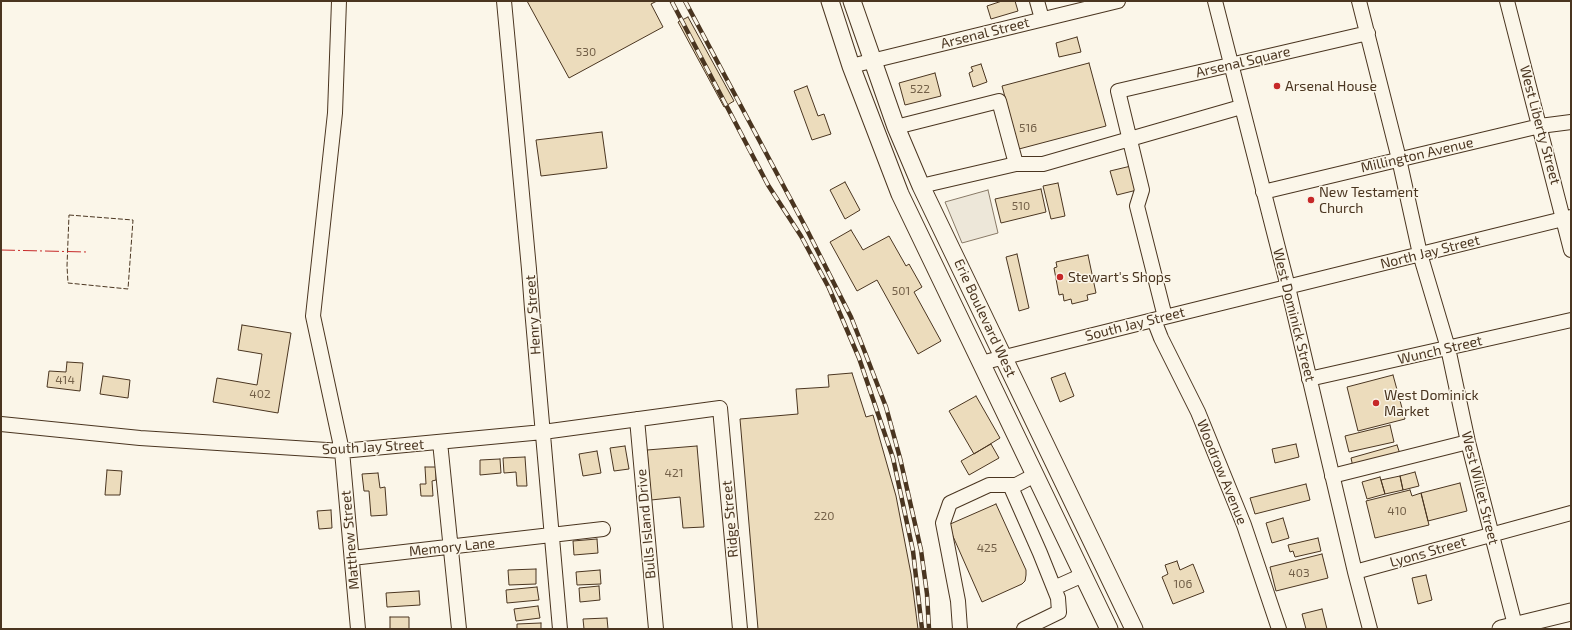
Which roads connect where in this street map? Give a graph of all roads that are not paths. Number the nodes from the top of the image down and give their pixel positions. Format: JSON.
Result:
{"nodes":[{"id":1,"x":339,"y":1,"type":"edge"},
{"id":2,"x":504,"y":1,"type":"edge"},
{"id":3,"x":830,"y":1,"type":"edge"},
{"id":4,"x":852,"y":1,"type":"edge"},
{"id":5,"x":1037,"y":1,"type":"edge"},
{"id":6,"x":1118,"y":1,"type":"edge"},
{"id":7,"x":1215,"y":1,"type":"edge"},
{"id":8,"x":1359,"y":1,"type":"edge"},
{"id":9,"x":1507,"y":1,"type":"edge"},
{"id":10,"x":1042,"y":19,"type":"junction"},
{"id":11,"x":1368,"y":33,"type":"junction"},
{"id":12,"x":873,"y":61,"type":"junction"},
{"id":13,"x":1232,"y":64,"type":"junction"},
{"id":14,"x":851,"y":66,"type":"junction"},
{"id":15,"x":1241,"y":107,"type":"junction"},
{"id":16,"x":1571,"y":122,"type":"edge"},
{"id":17,"x":1540,"y":126,"type":"junction"},
{"id":18,"x":896,"y":127,"type":"junction"},
{"id":19,"x":1129,"y":140,"type":"junction"},
{"id":20,"x":1399,"y":159,"type":"junction"},
{"id":21,"x":1016,"y":164,"type":"junction"},
{"id":22,"x":921,"y":186,"type":"junction"},
{"id":23,"x":1263,"y":192,"type":"junction"},
{"id":24,"x":1567,"y":218,"type":"edge"},
{"id":25,"x":1571,"y":250,"type":"edge"},
{"id":26,"x":1420,"y":254,"type":"junction"},
{"id":27,"x":1288,"y":287,"type":"junction"},
{"id":28,"x":1159,"y":318,"type":"junction"},
{"id":29,"x":1571,"y":320,"type":"edge"},
{"id":30,"x":1448,"y":348,"type":"junction"},
{"id":31,"x":1004,"y":357,"type":"junction"},
{"id":32,"x":981,"y":364,"type":"junction"},
{"id":33,"x":1309,"y":379,"type":"junction"},
{"id":34,"x":720,"y":408,"type":"joint"},
{"id":35,"x":637,"y":418,"type":"junction"},
{"id":36,"x":1,"y":424,"type":"edge"},
{"id":37,"x":543,"y":432,"type":"junction"},
{"id":38,"x":440,"y":442,"type":"junction"},
{"id":39,"x":1468,"y":442,"type":"junction"},
{"id":40,"x":342,"y":451,"type":"junction"},
{"id":41,"x":1035,"y":475,"type":"junction"},
{"id":42,"x":1332,"y":476,"type":"junction"},
{"id":43,"x":1010,"y":485,"type":"junction"},
{"id":44,"x":1571,"y":514,"type":"edge"},
{"id":45,"x":603,"y":529,"type":"dead end"},
{"id":46,"x":1491,"y":534,"type":"junction"},
{"id":47,"x":552,"y":536,"type":"junction"},
{"id":48,"x":451,"y":547,"type":"junction"},
{"id":49,"x":352,"y":558,"type":"junction"},
{"id":50,"x":1355,"y":572,"type":"junction"},
{"id":51,"x":1083,"y":575,"type":"junction"},
{"id":52,"x":1054,"y":588,"type":"junction"},
{"id":53,"x":1571,"y":612,"type":"edge"},
{"id":54,"x":1508,"y":627,"type":"edge"},
{"id":55,"x":358,"y":629,"type":"edge"},
{"id":56,"x":459,"y":629,"type":"edge"},
{"id":57,"x":560,"y":629,"type":"edge"},
{"id":58,"x":656,"y":629,"type":"edge"},
{"id":59,"x":740,"y":629,"type":"edge"},
{"id":60,"x":960,"y":629,"type":"edge"},
{"id":61,"x":1024,"y":629,"type":"edge"},
{"id":62,"x":1108,"y":629,"type":"edge"},
{"id":63,"x":1134,"y":629,"type":"edge"},
{"id":64,"x":1279,"y":629,"type":"edge"},
{"id":65,"x":1370,"y":629,"type":"edge"}],
"edges":[{"from":1,"to":40,"type":"street","name":"Matthew Street"},
{"from":2,"to":37,"type":"street","name":"Henry Street"},
{"from":3,"to":14,"type":"main road","name":"Erie Boulevard West"},
{"from":4,"to":12,"type":"main road","name":"Erie Boulevard West"},
{"from":5,"to":10,"type":"street"},
{"from":6,"to":10,"type":"street","name":"Arsenal Street"},
{"from":7,"to":13,"type":"street","name":"West Dominick Street"},
{"from":8,"to":11,"type":"street","name":"West Willet Street"},
{"from":9,"to":17,"type":"street","name":"West Liberty Street"},
{"from":10,"to":12,"type":"street","name":"Arsenal Street"},
{"from":11,"to":13,"type":"street","name":"Arsenal Square"},
{"from":11,"to":20,"type":"street","name":"West Willet Street"},
{"from":12,"to":14,"type":"street","name":"Arsenal Street"},
{"from":12,"to":18,"type":"main road","name":"Erie Boulevard West"},
{"from":13,"to":15,"type":"street","name":"West Dominick Street"},
{"from":13,"to":19,"type":"street","name":"Arsenal Square"},
{"from":14,"to":32,"type":"main road","name":"Erie Boulevard West"},
{"from":15,"to":19,"type":"street"},
{"from":15,"to":23,"type":"street","name":"West Dominick Street"},
{"from":16,"to":17,"type":"street","name":"Millington Avenue"},
{"from":17,"to":20,"type":"street","name":"Millington Avenue"},
{"from":17,"to":24,"type":"street","name":"West Liberty Street"},
{"from":18,"to":21,"type":"street"},
{"from":18,"to":22,"type":"main road","name":"Erie Boulevard West"},
{"from":19,"to":21,"type":"street"},
{"from":19,"to":28,"type":"street","name":"Woodrow Avenue"},
{"from":20,"to":23,"type":"street","name":"Millington Avenue"},
{"from":20,"to":26,"type":"street","name":"West Willet Street"},
{"from":21,"to":22,"type":"street"},
{"from":22,"to":31,"type":"main road","name":"Erie Boulevard West"},
{"from":23,"to":27,"type":"street","name":"West Dominick Street"},
{"from":24,"to":25,"type":"street","name":"West Liberty Street"},
{"from":24,"to":26,"type":"street","name":"North Jay Street"},
{"from":26,"to":27,"type":"street","name":"North Jay Street"},
{"from":26,"to":30,"type":"street","name":"West Willet Street"},
{"from":27,"to":28,"type":"street","name":"South Jay Street"},
{"from":27,"to":33,"type":"street","name":"West Dominick Street"},
{"from":28,"to":31,"type":"street","name":"South Jay Street"},
{"from":28,"to":64,"type":"street","name":"Woodrow Avenue"},
{"from":29,"to":30,"type":"street","name":"Wunch Street"},
{"from":30,"to":33,"type":"street","name":"Wunch Street"},
{"from":30,"to":39,"type":"street","name":"West Willet Street"},
{"from":31,"to":32,"type":"street","name":"South Jay Street"},
{"from":31,"to":63,"type":"main road","name":"Erie Boulevard West"},
{"from":32,"to":41,"type":"main road","name":"Erie Boulevard West"},
{"from":33,"to":42,"type":"street","name":"West Dominick Street"},
{"from":34,"to":35,"type":"street","name":"South Jay Street"},
{"from":34,"to":59,"type":"street","name":"Ridge Street"},
{"from":35,"to":37,"type":"street","name":"South Jay Street"},
{"from":35,"to":58,"type":"street","name":"Bulls Island Drive"},
{"from":36,"to":40,"type":"street","name":"South Jay Street"},
{"from":37,"to":38,"type":"street","name":"South Jay Street"},
{"from":37,"to":47,"type":"street","name":"Henry Street"},
{"from":38,"to":40,"type":"street","name":"South Jay Street"},
{"from":38,"to":48,"type":"street"},
{"from":39,"to":42,"type":"street"},
{"from":39,"to":46,"type":"street","name":"West Willet Street"},
{"from":40,"to":49,"type":"street","name":"Matthew Street"},
{"from":41,"to":43,"type":"street"},
{"from":41,"to":51,"type":"main road","name":"Erie Boulevard West"},
{"from":42,"to":50,"type":"street","name":"West Dominick Street"},
{"from":43,"to":52,"type":"street"},
{"from":43,"to":60,"type":"street"},
{"from":44,"to":46,"type":"street","name":"Lyons Street"},
{"from":45,"to":47,"type":"street","name":"Memory Lane"},
{"from":46,"to":50,"type":"street","name":"Lyons Street"},
{"from":46,"to":54,"type":"street","name":"West Willet Street"},
{"from":47,"to":48,"type":"street","name":"Memory Lane"},
{"from":47,"to":57,"type":"street","name":"Henry Street"},
{"from":48,"to":49,"type":"street","name":"Memory Lane"},
{"from":48,"to":56,"type":"street"},
{"from":49,"to":55,"type":"street","name":"Matthew Street"},
{"from":50,"to":65,"type":"street","name":"West Dominick Street"},
{"from":51,"to":52,"type":"street"},
{"from":51,"to":62,"type":"main road","name":"Erie Boulevard West"},
{"from":52,"to":61,"type":"street"},
{"from":53,"to":54,"type":"main road"}]}
